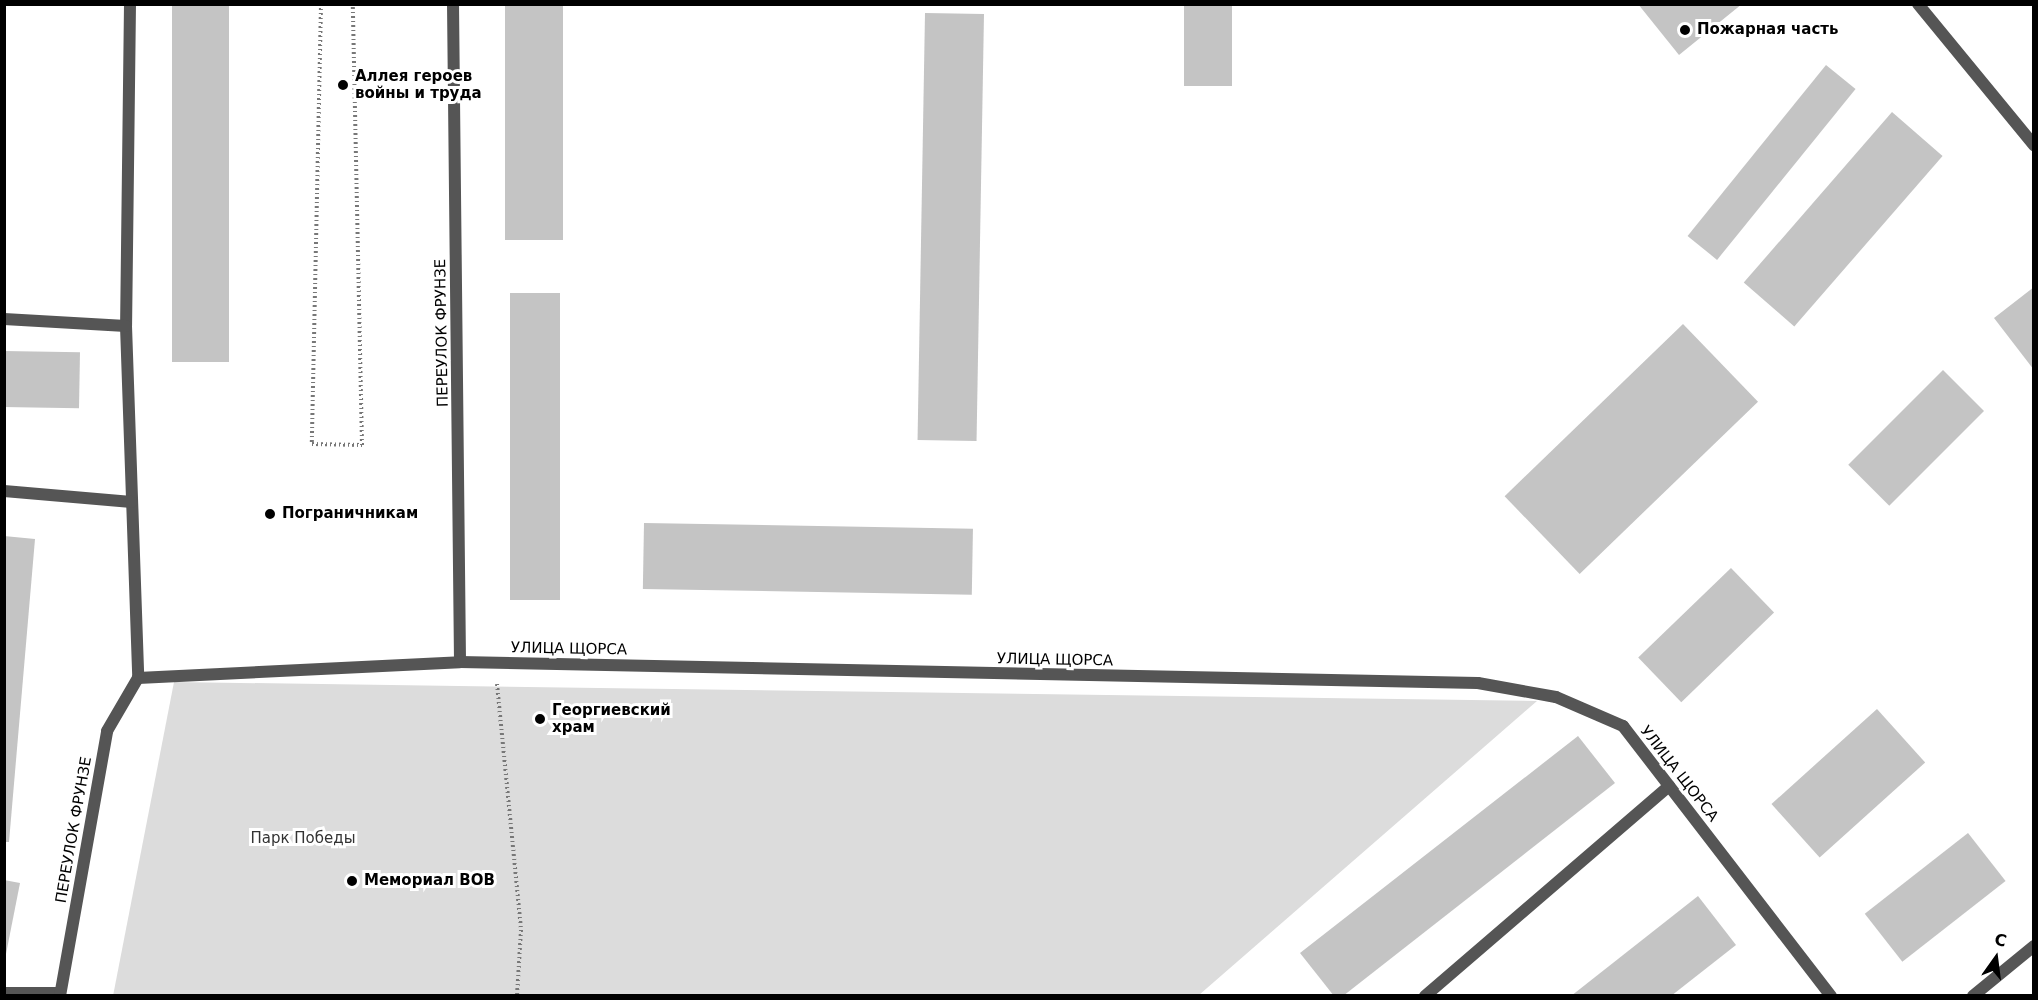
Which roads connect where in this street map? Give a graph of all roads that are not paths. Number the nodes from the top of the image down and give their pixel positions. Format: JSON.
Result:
{"nodes":[{"id":1,"x":130,"y":4,"type":"edge"},
{"id":2,"x":453,"y":4,"type":"edge"},
{"id":3,"x":1918,"y":4,"type":"edge"},
{"id":4,"x":2034,"y":145,"type":"edge"},
{"id":5,"x":4,"y":319,"type":"edge"},
{"id":6,"x":126,"y":326,"type":"junction"},
{"id":7,"x":4,"y":491,"type":"edge"},
{"id":8,"x":132,"y":502,"type":"junction"},
{"id":9,"x":460,"y":662,"type":"junction"},
{"id":10,"x":138,"y":678,"type":"junction"},
{"id":11,"x":1669,"y":786,"type":"junction"},
{"id":12,"x":2034,"y":946,"type":"edge"},
{"id":13,"x":4,"y":993,"type":"edge"},
{"id":14,"x":60,"y":994,"type":"edge"},
{"id":15,"x":1425,"y":996,"type":"edge"},
{"id":16,"x":1831,"y":996,"type":"edge"},
{"id":17,"x":1973,"y":996,"type":"edge"}],
"edges":[{"from":1,"to":6,"type":"street"},
{"from":2,"to":9,"type":"street","name":"ПЕРЕУЛОК ФРУНЗЕ"},
{"from":3,"to":4,"type":"street"},
{"from":5,"to":6,"type":"street"},
{"from":6,"to":8,"type":"street"},
{"from":7,"to":8,"type":"street"},
{"from":8,"to":10,"type":"street"},
{"from":9,"to":10,"type":"street","name":"УЛИЦА ЩОРСА"},
{"from":9,"to":11,"type":"street","name":"УЛИЦА ЩОРСА"},
{"from":10,"to":14,"type":"street","name":"ПЕРЕУЛОК ФРУНЗЕ"},
{"from":11,"to":15,"type":"street"},
{"from":11,"to":16,"type":"street","name":"УЛИЦА ЩОРСА"},
{"from":12,"to":17,"type":"street"},
{"from":13,"to":14,"type":"street"}]}
